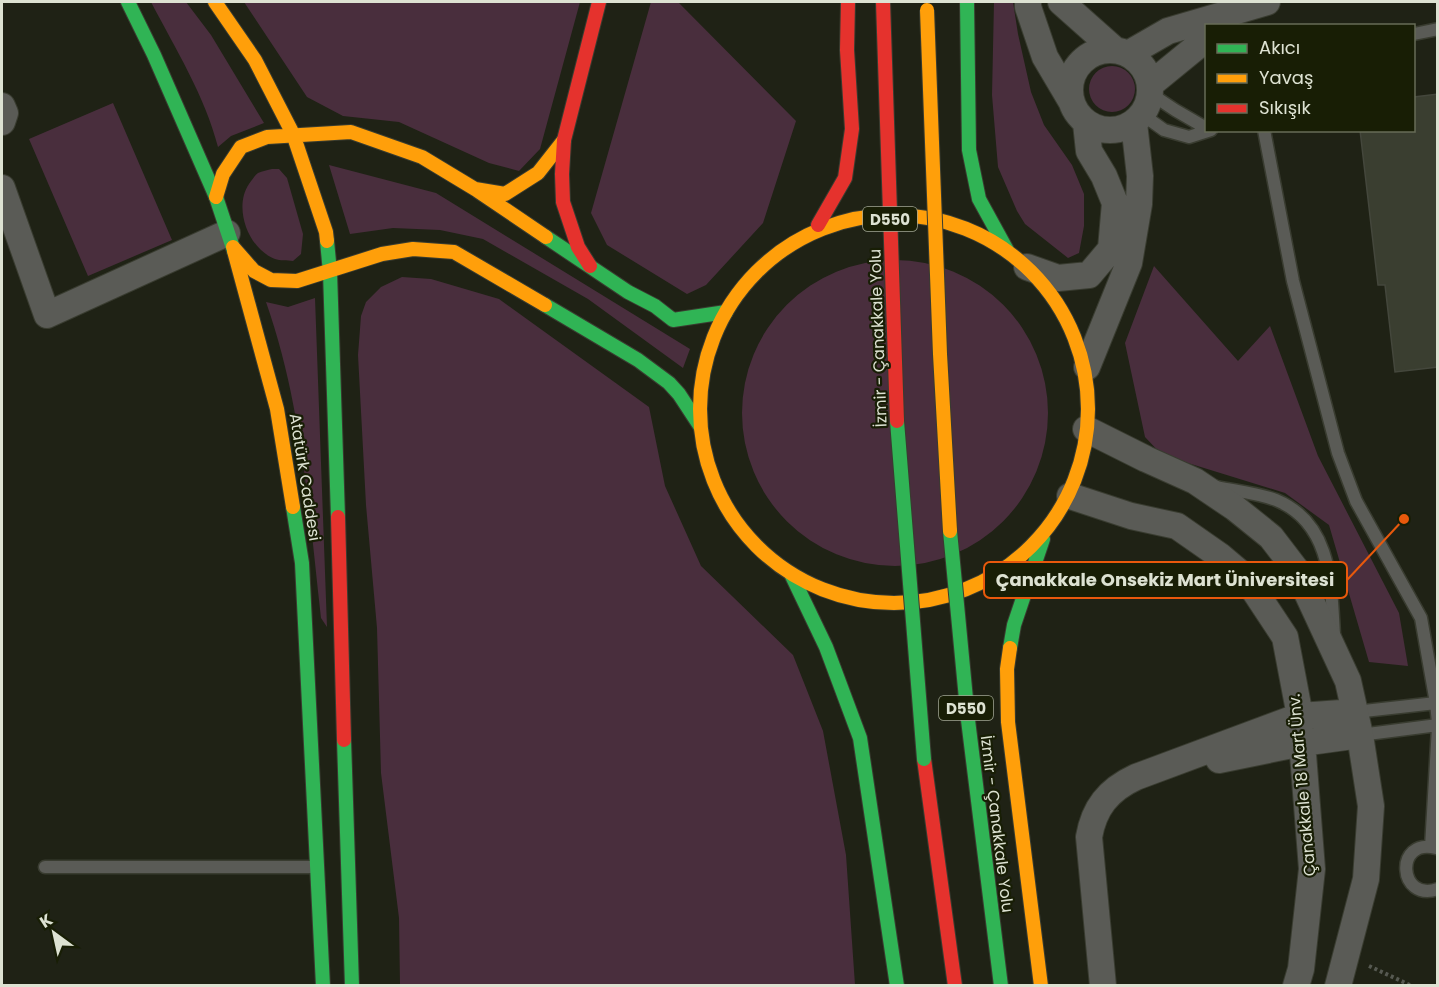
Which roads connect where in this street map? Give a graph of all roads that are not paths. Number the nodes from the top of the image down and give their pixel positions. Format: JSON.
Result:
{"nodes":[{"id":1,"x":128,"y":2,"type":"edge"},
{"id":2,"x":215,"y":2,"type":"edge"},
{"id":3,"x":599,"y":2,"type":"edge"},
{"id":4,"x":848,"y":2,"type":"edge"},
{"id":5,"x":883,"y":2,"type":"edge"},
{"id":6,"x":928,"y":2,"type":"edge"},
{"id":7,"x":967,"y":2,"type":"edge"},
{"id":8,"x":1028,"y":2,"type":"edge"},
{"id":9,"x":1061,"y":2,"type":"edge"},
{"id":10,"x":1260,"y":3,"type":"edge"},
{"id":11,"x":1226,"y":24,"type":"edge"},
{"id":12,"x":1437,"y":29,"type":"edge"},
{"id":13,"x":1415,"y":34,"type":"edge"},
{"id":14,"x":1205,"y":40,"type":"edge"},
{"id":15,"x":1121,"y":52,"type":"junction"},
{"id":16,"x":1071,"y":101,"type":"junction"},
{"id":17,"x":1144,"y":104,"type":"junction"},
{"id":18,"x":2,"y":106,"type":"edge"},
{"id":19,"x":2,"y":122,"type":"edge"},
{"id":20,"x":1086,"y":123,"type":"junction"},
{"id":21,"x":1205,"y":128,"type":"edge"},
{"id":22,"x":1205,"y":132,"type":"edge"},
{"id":23,"x":1264,"y":132,"type":"edge"},
{"id":24,"x":293,"y":134,"type":"junction"},
{"id":25,"x":564,"y":140,"type":"junction"},
{"id":26,"x":2,"y":188,"type":"edge"},
{"id":27,"x":475,"y":189,"type":"junction"},
{"id":28,"x":216,"y":197,"type":"junction"},
{"id":29,"x":818,"y":225,"type":"junction"},
{"id":30,"x":230,"y":240,"type":"junction"},
{"id":31,"x":1007,"y":250,"type":"junction"},
{"id":32,"x":590,"y":266,"type":"junction"},
{"id":33,"x":1027,"y":267,"type":"junction"},
{"id":34,"x":330,"y":272,"type":"junction"},
{"id":35,"x":726,"y":312,"type":"junction"},
{"id":36,"x":1087,"y":367,"type":"junction"},
{"id":37,"x":700,"y":426,"type":"junction"},
{"id":38,"x":1086,"y":429,"type":"junction"},
{"id":39,"x":1199,"y":483,"type":"junction"},
{"id":40,"x":1070,"y":496,"type":"junction"},
{"id":41,"x":1044,"y":537,"type":"junction"},
{"id":42,"x":792,"y":576,"type":"junction"},
{"id":43,"x":1336,"y":654,"type":"junction"},
{"id":44,"x":1436,"y":704,"type":"edge"},
{"id":45,"x":1300,"y":716,"type":"junction"},
{"id":46,"x":1358,"y":723,"type":"junction"},
{"id":47,"x":1437,"y":725,"type":"edge"},
{"id":48,"x":1302,"y":743,"type":"junction"},
{"id":49,"x":1136,"y":777,"type":"junction"},
{"id":50,"x":1434,"y":848,"type":"edge"},
{"id":51,"x":45,"y":867,"type":"dead end"},
{"id":52,"x":317,"y":867,"type":"junction"},
{"id":53,"x":1437,"y":888,"type":"edge"},
{"id":54,"x":323,"y":986,"type":"edge"},
{"id":55,"x":352,"y":986,"type":"edge"},
{"id":56,"x":897,"y":986,"type":"edge"},
{"id":57,"x":955,"y":986,"type":"edge"},
{"id":58,"x":1001,"y":986,"type":"edge"},
{"id":59,"x":1041,"y":986,"type":"edge"},
{"id":60,"x":1103,"y":986,"type":"edge"},
{"id":61,"x":1296,"y":986,"type":"edge"},
{"id":62,"x":1338,"y":986,"type":"edge"}],
"edges":[{"from":1,"to":28,"type":"main road","name":"Atatürk Caddesi"},
{"from":2,"to":24,"type":"main road","name":"Atatürk Caddesi"},
{"from":3,"to":25,"type":"main road"},
{"from":4,"to":29,"type":"main road"},
{"from":5,"to":57,"type":"main road","name":"İzmir - Çanakkale Yolu","number":"D550","bridge":true},
{"from":6,"to":58,"type":"main road","name":"İzmir - Çanakkale Yolu","number":"D550","bridge":true},
{"from":7,"to":31,"type":"main road"},
{"from":8,"to":16,"type":"street"},
{"from":9,"to":15,"type":"street"},
{"from":10,"to":11,"type":"street"},
{"from":10,"to":15,"type":"street"},
{"from":12,"to":13,"type":"lane"},
{"from":14,"to":17,"type":"street"},
{"from":15,"to":16,"type":"street"},
{"from":15,"to":17,"type":"street"},
{"from":16,"to":20,"type":"street"},
{"from":17,"to":20,"type":"street"},
{"from":17,"to":21,"type":"lane"},
{"from":17,"to":22,"type":"lane"},
{"from":17,"to":36,"type":"street"},
{"from":18,"to":19,"type":"street"},
{"from":20,"to":33,"type":"street"},
{"from":23,"to":44,"type":"lane"},
{"from":24,"to":27,"type":"main road"},
{"from":24,"to":28,"type":"main road"},
{"from":24,"to":34,"type":"main road","name":"Atatürk Caddesi"},
{"from":25,"to":27,"type":"main road"},
{"from":25,"to":32,"type":"main road"},
{"from":26,"to":30,"type":"street"},
{"from":27,"to":32,"type":"main road"},
{"from":28,"to":30,"type":"main road","name":"Atatürk Caddesi"},
{"from":29,"to":31,"type":"main road"},
{"from":29,"to":35,"type":"main road"},
{"from":30,"to":34,"type":"main road"},
{"from":30,"to":52,"type":"main road","name":"Atatürk Caddesi"},
{"from":31,"to":33,"type":"main road"},
{"from":32,"to":35,"type":"main road"},
{"from":33,"to":36,"type":"main road"},
{"from":34,"to":37,"type":"main road"},
{"from":34,"to":55,"type":"main road","name":"Atatürk Caddesi"},
{"from":35,"to":37,"type":"main road"},
{"from":36,"to":38,"type":"main road"},
{"from":37,"to":42,"type":"main road"},
{"from":38,"to":39,"type":"street"},
{"from":38,"to":40,"type":"main road"},
{"from":39,"to":43,"type":"street"},
{"from":39,"to":43,"type":"lane"},
{"from":40,"to":41,"type":"main road"},
{"from":40,"to":45,"type":"street","name":"Çanakkale 18 Mart Ünv."},
{"from":41,"to":42,"type":"main road"},
{"from":41,"to":59,"type":"main road"},
{"from":42,"to":56,"type":"main road"},
{"from":43,"to":46,"type":"street"},
{"from":44,"to":46,"type":"lane"},
{"from":44,"to":47,"type":"lane"},
{"from":45,"to":46,"type":"street"},
{"from":45,"to":48,"type":"street","name":"Çanakkale 18 Mart Ünv."},
{"from":45,"to":49,"type":"street"},
{"from":46,"to":47,"type":"lane"},
{"from":46,"to":48,"type":"street"},
{"from":46,"to":62,"type":"street"},
{"from":47,"to":50,"type":"lane"},
{"from":48,"to":49,"type":"street"},
{"from":48,"to":61,"type":"street","name":"Çanakkale 18 Mart Ünv."},
{"from":49,"to":60,"type":"street"},
{"from":50,"to":53,"type":"lane"},
{"from":51,"to":52,"type":"lane"},
{"from":52,"to":54,"type":"main road","name":"Atatürk Caddesi"}]}
